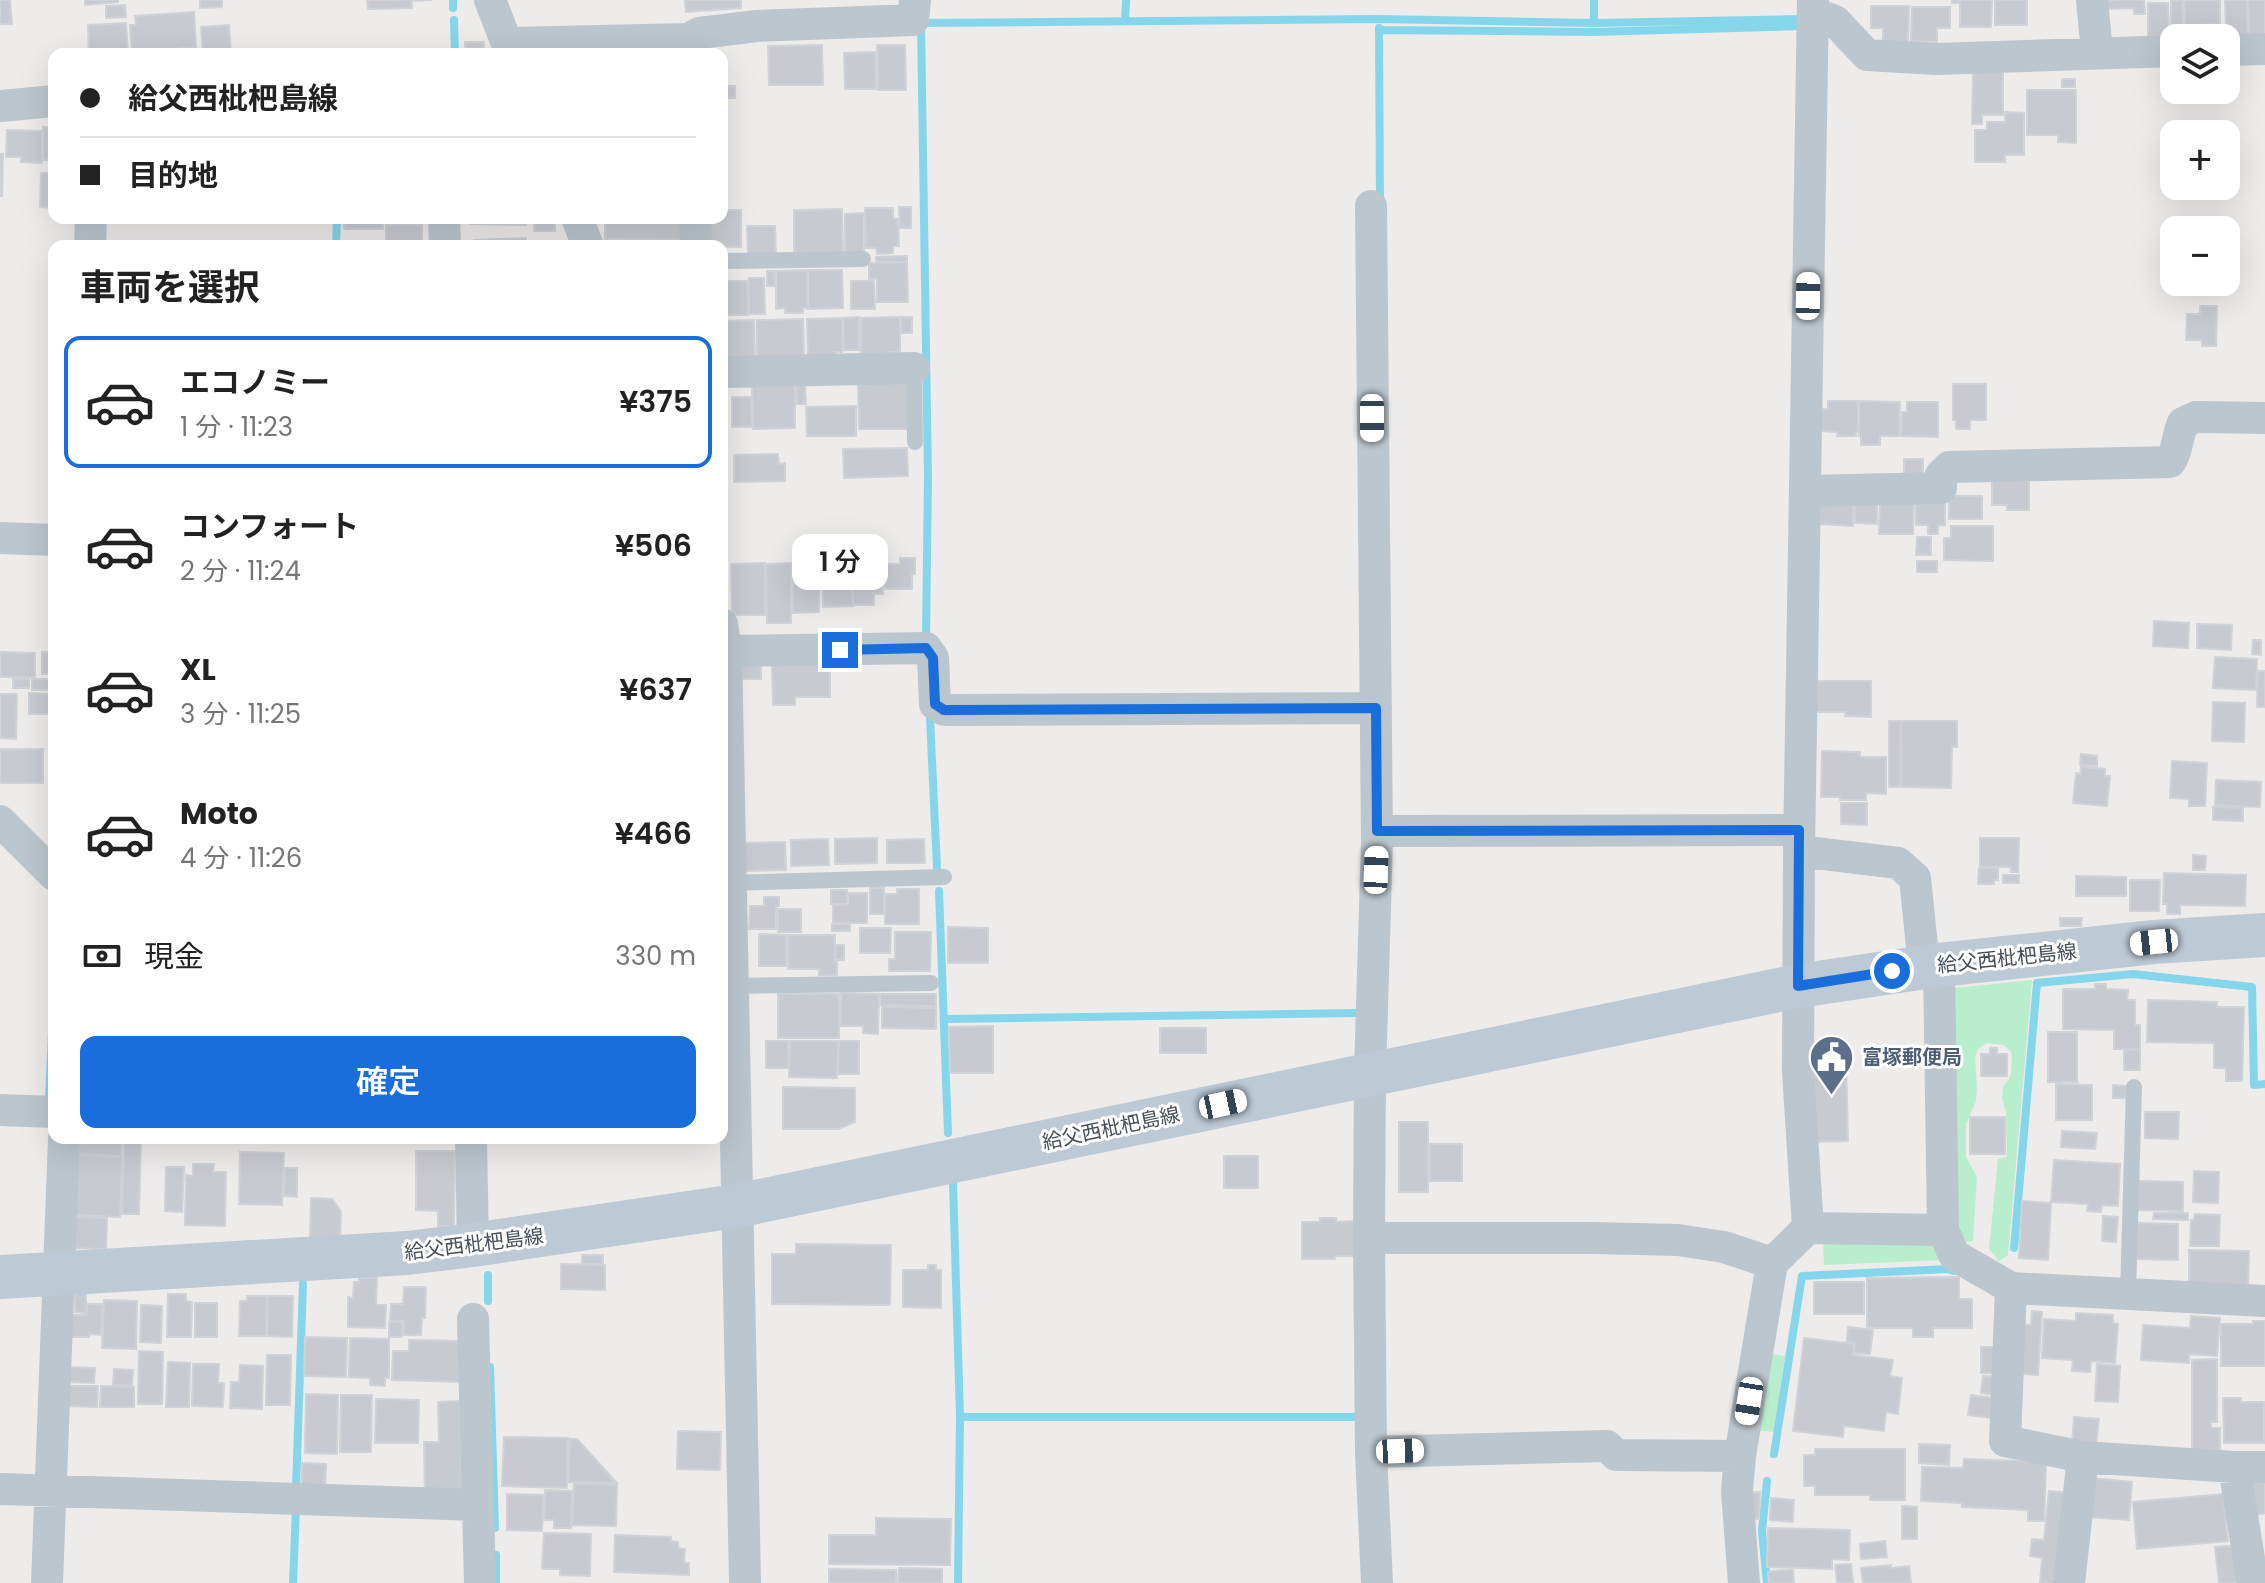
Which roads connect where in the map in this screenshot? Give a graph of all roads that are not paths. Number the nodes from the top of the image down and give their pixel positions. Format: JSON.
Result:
{"nodes":[{"id":1,"x":490,"y":0,"type":"edge"},
{"id":2,"x":915,"y":0,"type":"edge"},
{"id":3,"x":2092,"y":0,"type":"edge"},
{"id":4,"x":1813,"y":7,"type":"edge"},
{"id":5,"x":688,"y":46,"type":"edge"},
{"id":6,"x":509,"y":48,"type":"edge"},
{"id":7,"x":2265,"y":49,"type":"edge"},
{"id":8,"x":2240,"y":50,"type":"edge"},
{"id":9,"x":2160,"y":51,"type":"edge"},
{"id":10,"x":2097,"y":52,"type":"junction"},
{"id":11,"x":48,"y":102,"type":"edge"},
{"id":12,"x":0,"y":106,"type":"edge"},
{"id":13,"x":1371,"y":206,"type":"dead end"},
{"id":14,"x":863,"y":259,"type":"dead end"},
{"id":15,"x":728,"y":261,"type":"edge"},
{"id":16,"x":914,"y":368,"type":"joint"},
{"id":17,"x":728,"y":372,"type":"edge"},
{"id":18,"x":2265,"y":418,"type":"edge"},
{"id":19,"x":915,"y":442,"type":"dead end"},
{"id":20,"x":1805,"y":491,"type":"junction"},
{"id":21,"x":0,"y":538,"type":"edge"},
{"id":22,"x":48,"y":540,"type":"edge"},
{"id":23,"x":728,"y":638,"type":"edge"},
{"id":24,"x":1376,"y":708,"type":"junction"},
{"id":25,"x":0,"y":821,"type":"edge"},
{"id":26,"x":1377,"y":831,"type":"junction"},
{"id":27,"x":1799,"y":840,"type":"junction"},
{"id":28,"x":728,"y":864,"type":"edge"},
{"id":29,"x":48,"y":869,"type":"edge"},
{"id":30,"x":944,"y":877,"type":"dead end"},
{"id":31,"x":730,"y":883,"type":"junction"},
{"id":32,"x":2265,"y":935,"type":"edge"},
{"id":33,"x":1931,"y":966,"type":"junction"},
{"id":34,"x":931,"y":983,"type":"dead end"},
{"id":35,"x":1798,"y":986,"type":"junction"},
{"id":36,"x":729,"y":993,"type":"edge"},
{"id":37,"x":1370,"y":1073,"type":"junction"},
{"id":38,"x":2134,"y":1087,"type":"dead end"},
{"id":39,"x":0,"y":1110,"type":"edge"},
{"id":40,"x":48,"y":1112,"type":"edge"},
{"id":41,"x":64,"y":1144,"type":"edge"},
{"id":42,"x":471,"y":1144,"type":"edge"},
{"id":43,"x":736,"y":1206,"type":"junction"},
{"id":44,"x":1808,"y":1228,"type":"junction"},
{"id":45,"x":1943,"y":1230,"type":"junction"},
{"id":46,"x":1369,"y":1238,"type":"junction"},
{"id":47,"x":473,"y":1245,"type":"junction"},
{"id":48,"x":1772,"y":1263,"type":"junction"},
{"id":49,"x":59,"y":1275,"type":"junction"},
{"id":50,"x":0,"y":1277,"type":"edge"},
{"id":51,"x":2011,"y":1288,"type":"junction"},
{"id":52,"x":2128,"y":1294,"type":"junction"},
{"id":53,"x":2265,"y":1301,"type":"edge"},
{"id":54,"x":473,"y":1319,"type":"dead end"},
{"id":55,"x":1371,"y":1452,"type":"junction"},
{"id":56,"x":1740,"y":1456,"type":"junction"},
{"id":57,"x":2083,"y":1457,"type":"junction"},
{"id":58,"x":2249,"y":1467,"type":"edge"},
{"id":59,"x":0,"y":1489,"type":"edge"},
{"id":60,"x":51,"y":1490,"type":"junction"},
{"id":61,"x":478,"y":1505,"type":"junction"},
{"id":62,"x":47,"y":1583,"type":"edge"},
{"id":63,"x":480,"y":1583,"type":"edge"},
{"id":64,"x":745,"y":1583,"type":"edge"},
{"id":65,"x":1377,"y":1583,"type":"edge"},
{"id":66,"x":1744,"y":1583,"type":"edge"},
{"id":67,"x":2069,"y":1583,"type":"edge"},
{"id":68,"x":2253,"y":1583,"type":"edge"}],
"edges":[{"from":1,"to":6,"type":"street"},
{"from":2,"to":5,"type":"street"},
{"from":3,"to":10,"type":"street"},
{"from":4,"to":10,"type":"street"},
{"from":4,"to":20,"type":"street"},
{"from":5,"to":6,"type":"street"},
{"from":7,"to":8,"type":"street"},
{"from":9,"to":10,"type":"street"},
{"from":11,"to":12,"type":"street"},
{"from":13,"to":24,"type":"street"},
{"from":14,"to":15,"type":"lane"},
{"from":16,"to":17,"type":"street"},
{"from":16,"to":19,"type":"lane"},
{"from":18,"to":20,"type":"street"},
{"from":20,"to":27,"type":"street"},
{"from":21,"to":22,"type":"street"},
{"from":23,"to":24,"type":"street"},
{"from":24,"to":26,"type":"street"},
{"from":25,"to":29,"type":"street"},
{"from":26,"to":27,"type":"street"},
{"from":26,"to":37,"type":"street"},
{"from":27,"to":33,"type":"street"},
{"from":27,"to":35,"type":"street"},
{"from":28,"to":31,"type":"street"},
{"from":30,"to":31,"type":"lane"},
{"from":31,"to":36,"type":"street"},
{"from":32,"to":33,"type":"main road","name":"給父西枇杷島線"},
{"from":33,"to":35,"type":"main road","name":"給父西枇杷島線"},
{"from":33,"to":45,"type":"street"},
{"from":34,"to":36,"type":"lane"},
{"from":35,"to":37,"type":"main road","name":"給父西枇杷島線"},
{"from":35,"to":44,"type":"street"},
{"from":36,"to":43,"type":"street"},
{"from":37,"to":43,"type":"main road","name":"給父西枇杷島線"},
{"from":37,"to":46,"type":"street"},
{"from":38,"to":52,"type":"lane"},
{"from":39,"to":40,"type":"street"},
{"from":41,"to":49,"type":"street"},
{"from":42,"to":47,"type":"street"},
{"from":43,"to":47,"type":"main road","name":"給父西枇杷島線"},
{"from":43,"to":64,"type":"street"},
{"from":44,"to":45,"type":"street"},
{"from":44,"to":48,"type":"street"},
{"from":45,"to":51,"type":"street"},
{"from":46,"to":48,"type":"street"},
{"from":46,"to":55,"type":"street"},
{"from":47,"to":49,"type":"main road","name":"給父西枇杷島線"},
{"from":48,"to":56,"type":"street"},
{"from":49,"to":50,"type":"main road","name":"給父西枇杷島線"},
{"from":49,"to":60,"type":"street"},
{"from":51,"to":52,"type":"street"},
{"from":51,"to":57,"type":"street"},
{"from":52,"to":53,"type":"street"},
{"from":54,"to":61,"type":"street"},
{"from":55,"to":56,"type":"street"},
{"from":55,"to":65,"type":"street"},
{"from":56,"to":66,"type":"street"},
{"from":57,"to":58,"type":"street"},
{"from":57,"to":67,"type":"street"},
{"from":58,"to":68,"type":"street"},
{"from":59,"to":60,"type":"street"},
{"from":60,"to":61,"type":"street"},
{"from":60,"to":62,"type":"street"},
{"from":61,"to":63,"type":"street"}]}
